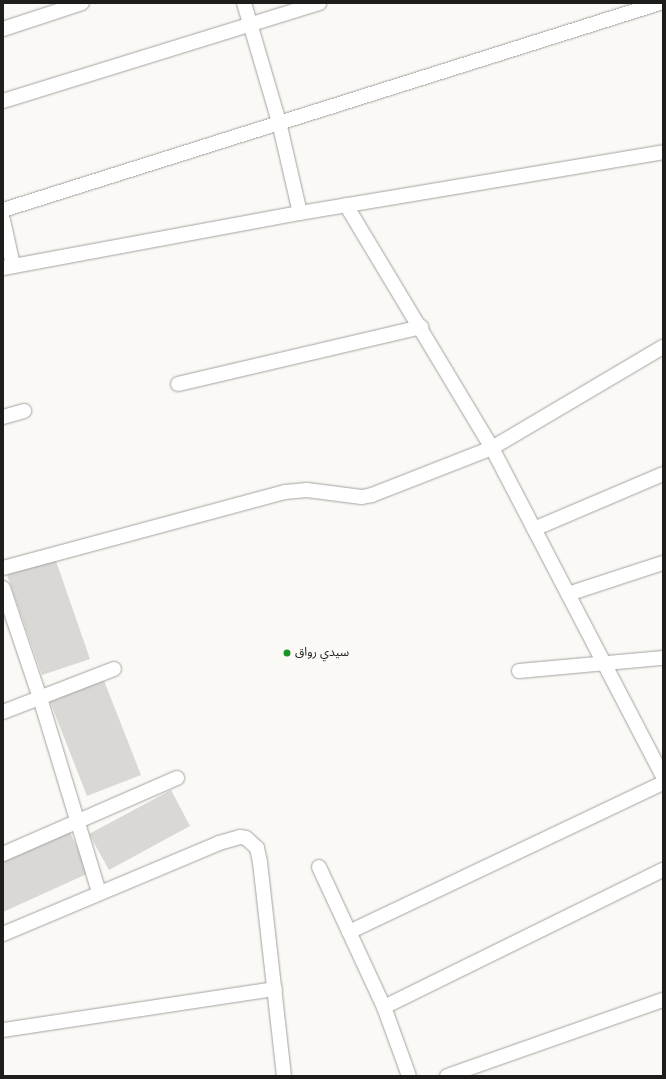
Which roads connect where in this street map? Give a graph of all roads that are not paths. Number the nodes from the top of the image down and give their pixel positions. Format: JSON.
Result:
{"nodes":[{"id":1,"x":82,"y":3,"type":"edge"},
{"id":2,"x":244,"y":3,"type":"edge"},
{"id":3,"x":319,"y":3,"type":"edge"},
{"id":4,"x":660,"y":3,"type":"edge"},
{"id":5,"x":250,"y":25,"type":"junction"},
{"id":6,"x":3,"y":29,"type":"edge"},
{"id":7,"x":3,"y":100,"type":"edge"},
{"id":8,"x":279,"y":122,"type":"junction"},
{"id":9,"x":663,"y":152,"type":"edge"},
{"id":10,"x":346,"y":206,"type":"junction"},
{"id":11,"x":3,"y":210,"type":"edge"},
{"id":12,"x":300,"y":213,"type":"junction"},
{"id":13,"x":3,"y":220,"type":"edge"},
{"id":14,"x":8,"y":267,"type":"edge"},
{"id":15,"x":421,"y":326,"type":"junction"},
{"id":16,"x":663,"y":347,"type":"edge"},
{"id":17,"x":178,"y":384,"type":"dead end"},
{"id":18,"x":24,"y":410,"type":"dead end"},
{"id":19,"x":3,"y":417,"type":"edge"},
{"id":20,"x":492,"y":448,"type":"junction"},
{"id":21,"x":663,"y":474,"type":"edge"},
{"id":22,"x":534,"y":529,"type":"junction"},
{"id":23,"x":663,"y":562,"type":"edge"},
{"id":24,"x":3,"y":568,"type":"edge"},
{"id":25,"x":3,"y":588,"type":"edge"},
{"id":26,"x":568,"y":594,"type":"junction"},
{"id":27,"x":663,"y":658,"type":"edge"},
{"id":28,"x":603,"y":665,"type":"junction"},
{"id":29,"x":114,"y":669,"type":"dead end"},
{"id":30,"x":519,"y":671,"type":"dead end"},
{"id":31,"x":40,"y":698,"type":"junction"},
{"id":32,"x":3,"y":712,"type":"edge"},
{"id":33,"x":663,"y":777,"type":"edge"},
{"id":34,"x":177,"y":778,"type":"dead end"},
{"id":35,"x":663,"y":783,"type":"edge"},
{"id":36,"x":78,"y":823,"type":"junction"},
{"id":37,"x":3,"y":854,"type":"edge"},
{"id":38,"x":319,"y":867,"type":"dead end"},
{"id":39,"x":663,"y":870,"type":"edge"},
{"id":40,"x":99,"y":892,"type":"junction"},
{"id":41,"x":349,"y":932,"type":"junction"},
{"id":42,"x":3,"y":934,"type":"edge"},
{"id":43,"x":275,"y":989,"type":"junction"},
{"id":44,"x":663,"y":1000,"type":"edge"},
{"id":45,"x":384,"y":1007,"type":"junction"},
{"id":46,"x":3,"y":1030,"type":"edge"},
{"id":47,"x":284,"y":1076,"type":"edge"},
{"id":48,"x":409,"y":1076,"type":"edge"},
{"id":49,"x":447,"y":1076,"type":"edge"}],
"edges":[{"from":1,"to":6,"type":"street"},
{"from":2,"to":5,"type":"street"},
{"from":3,"to":5,"type":"street"},
{"from":4,"to":8,"type":"street"},
{"from":5,"to":7,"type":"street"},
{"from":5,"to":8,"type":"street"},
{"from":8,"to":11,"type":"street"},
{"from":8,"to":12,"type":"street"},
{"from":9,"to":10,"type":"street"},
{"from":10,"to":12,"type":"street"},
{"from":10,"to":15,"type":"street"},
{"from":12,"to":14,"type":"street"},
{"from":13,"to":14,"type":"street"},
{"from":15,"to":17,"type":"street"},
{"from":15,"to":20,"type":"street"},
{"from":16,"to":20,"type":"street"},
{"from":18,"to":19,"type":"street"},
{"from":20,"to":22,"type":"street"},
{"from":20,"to":24,"type":"street"},
{"from":21,"to":22,"type":"street"},
{"from":22,"to":26,"type":"street"},
{"from":23,"to":26,"type":"street"},
{"from":25,"to":31,"type":"street"},
{"from":26,"to":28,"type":"street"},
{"from":27,"to":28,"type":"street"},
{"from":28,"to":30,"type":"street"},
{"from":28,"to":33,"type":"street"},
{"from":29,"to":31,"type":"street"},
{"from":31,"to":32,"type":"street"},
{"from":31,"to":36,"type":"street"},
{"from":34,"to":36,"type":"street"},
{"from":35,"to":41,"type":"street"},
{"from":36,"to":37,"type":"street"},
{"from":36,"to":40,"type":"street"},
{"from":38,"to":41,"type":"street"},
{"from":39,"to":45,"type":"street"},
{"from":40,"to":42,"type":"street"},
{"from":40,"to":43,"type":"street"},
{"from":41,"to":45,"type":"street"},
{"from":43,"to":46,"type":"street"},
{"from":43,"to":47,"type":"street"},
{"from":44,"to":49,"type":"street"},
{"from":45,"to":48,"type":"street"}]}
